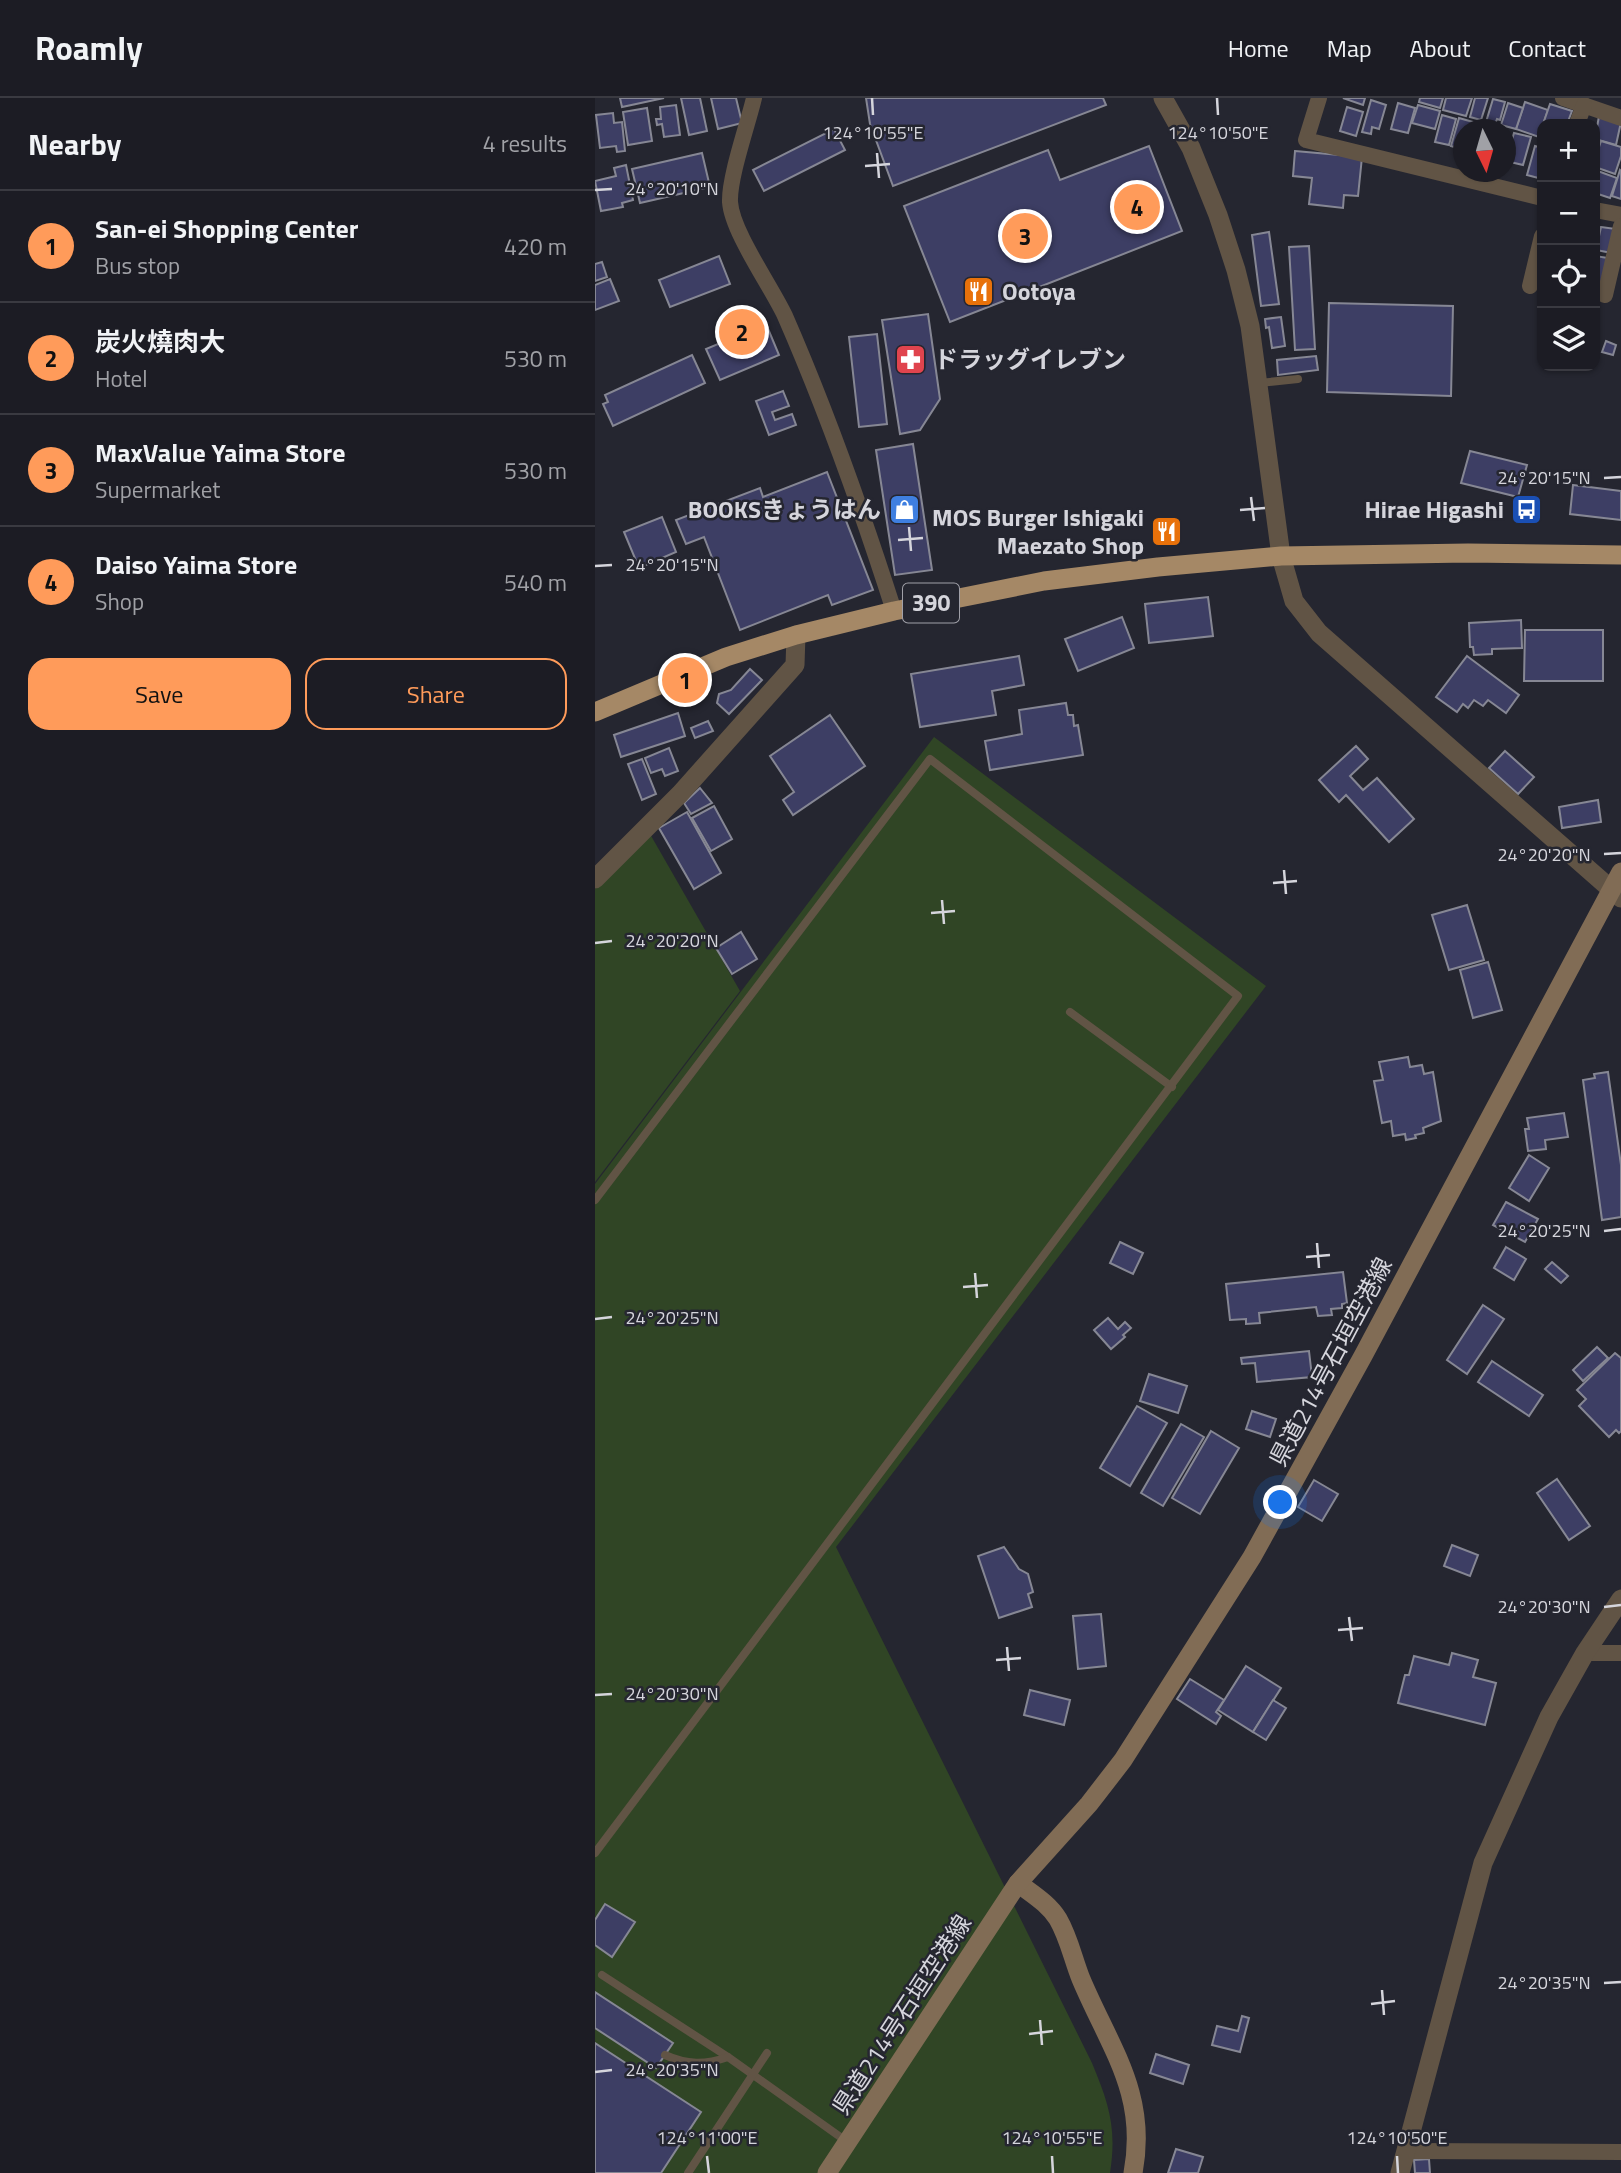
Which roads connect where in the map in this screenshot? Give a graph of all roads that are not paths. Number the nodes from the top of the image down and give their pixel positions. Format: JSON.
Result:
{"nodes":[{"id":1,"x":754,"y":98,"type":"edge"},
{"id":2,"x":1163,"y":98,"type":"edge"},
{"id":3,"x":1319,"y":98,"type":"edge"},
{"id":4,"x":1563,"y":98,"type":"edge"},
{"id":5,"x":1584,"y":105,"type":"junction"},
{"id":6,"x":1621,"y":118,"type":"edge"},
{"id":7,"x":1579,"y":119,"type":"edge"},
{"id":8,"x":1537,"y":197,"type":"edge"},
{"id":9,"x":1600,"y":211,"type":"edge"},
{"id":10,"x":1621,"y":215,"type":"edge"},
{"id":11,"x":1621,"y":226,"type":"edge"},
{"id":12,"x":1540,"y":245,"type":"edge"},
{"id":13,"x":1531,"y":286,"type":"dead end"},
{"id":14,"x":1605,"y":295,"type":"dead end"},
{"id":15,"x":1298,"y":379,"type":"dead end"},
{"id":16,"x":1257,"y":383,"type":"junction"},
{"id":17,"x":1621,"y":555,"type":"edge"},
{"id":18,"x":1281,"y":556,"type":"junction"},
{"id":19,"x":894,"y":611,"type":"junction"},
{"id":20,"x":796,"y":635,"type":"junction"},
{"id":21,"x":595,"y":712,"type":"edge"},
{"id":22,"x":1621,"y":872,"type":"edge"},
{"id":23,"x":595,"y":879,"type":"edge"},
{"id":24,"x":1616,"y":894,"type":"edge"},
{"id":25,"x":1070,"y":1012,"type":"dead end"},
{"id":26,"x":1172,"y":1087,"type":"junction"},
{"id":27,"x":595,"y":1200,"type":"edge"},
{"id":28,"x":1621,"y":1599,"type":"edge"},
{"id":29,"x":1585,"y":1653,"type":"junction"},
{"id":30,"x":1621,"y":1653,"type":"edge"},
{"id":31,"x":595,"y":1853,"type":"edge"},
{"id":32,"x":1018,"y":1884,"type":"junction"},
{"id":33,"x":603,"y":1975,"type":"dead end"},
{"id":34,"x":767,"y":2053,"type":"dead end"},
{"id":35,"x":665,"y":2056,"type":"dead end"},
{"id":36,"x":728,"y":2057,"type":"junction"},
{"id":37,"x":752,"y":2074,"type":"junction"},
{"id":38,"x":848,"y":2142,"type":"junction"},
{"id":39,"x":1406,"y":2151,"type":"junction"},
{"id":40,"x":1621,"y":2152,"type":"edge"},
{"id":41,"x":688,"y":2173,"type":"edge"},
{"id":42,"x":827,"y":2173,"type":"edge"},
{"id":43,"x":1133,"y":2173,"type":"edge"},
{"id":44,"x":1400,"y":2173,"type":"edge"}],
"edges":[{"from":1,"to":19,"type":"street"},
{"from":2,"to":16,"type":"street"},
{"from":3,"to":8,"type":"street"},
{"from":4,"to":5,"type":"street"},
{"from":5,"to":6,"type":"street"},
{"from":5,"to":7,"type":"street"},
{"from":9,"to":10,"type":"street"},
{"from":11,"to":14,"type":"street"},
{"from":12,"to":13,"type":"street"},
{"from":15,"to":16,"type":"lane"},
{"from":16,"to":18,"type":"street"},
{"from":17,"to":18,"type":"highway","number":"390"},
{"from":18,"to":19,"type":"highway","number":"390"},
{"from":18,"to":24,"type":"street"},
{"from":19,"to":20,"type":"highway","number":"390"},
{"from":20,"to":21,"type":"highway","number":"390"},
{"from":20,"to":23,"type":"street"},
{"from":22,"to":24,"type":"main road","name":"県道214号石垣空港線"},
{"from":24,"to":32,"type":"main road","name":"県道214号石垣空港線"},
{"from":25,"to":26,"type":"lane"},
{"from":26,"to":27,"type":"lane"},
{"from":26,"to":31,"type":"lane"},
{"from":28,"to":29,"type":"street"},
{"from":29,"to":30,"type":"street"},
{"from":29,"to":39,"type":"street"},
{"from":32,"to":38,"type":"main road","name":"県道214号石垣空港線"},
{"from":32,"to":43,"type":"main road"},
{"from":33,"to":36,"type":"lane"},
{"from":34,"to":37,"type":"lane"},
{"from":35,"to":36,"type":"lane"},
{"from":36,"to":37,"type":"lane"},
{"from":37,"to":38,"type":"lane"},
{"from":37,"to":41,"type":"lane"},
{"from":38,"to":42,"type":"main road","name":"県道214号石垣空港線"},
{"from":39,"to":40,"type":"street"},
{"from":39,"to":44,"type":"street"}]}
